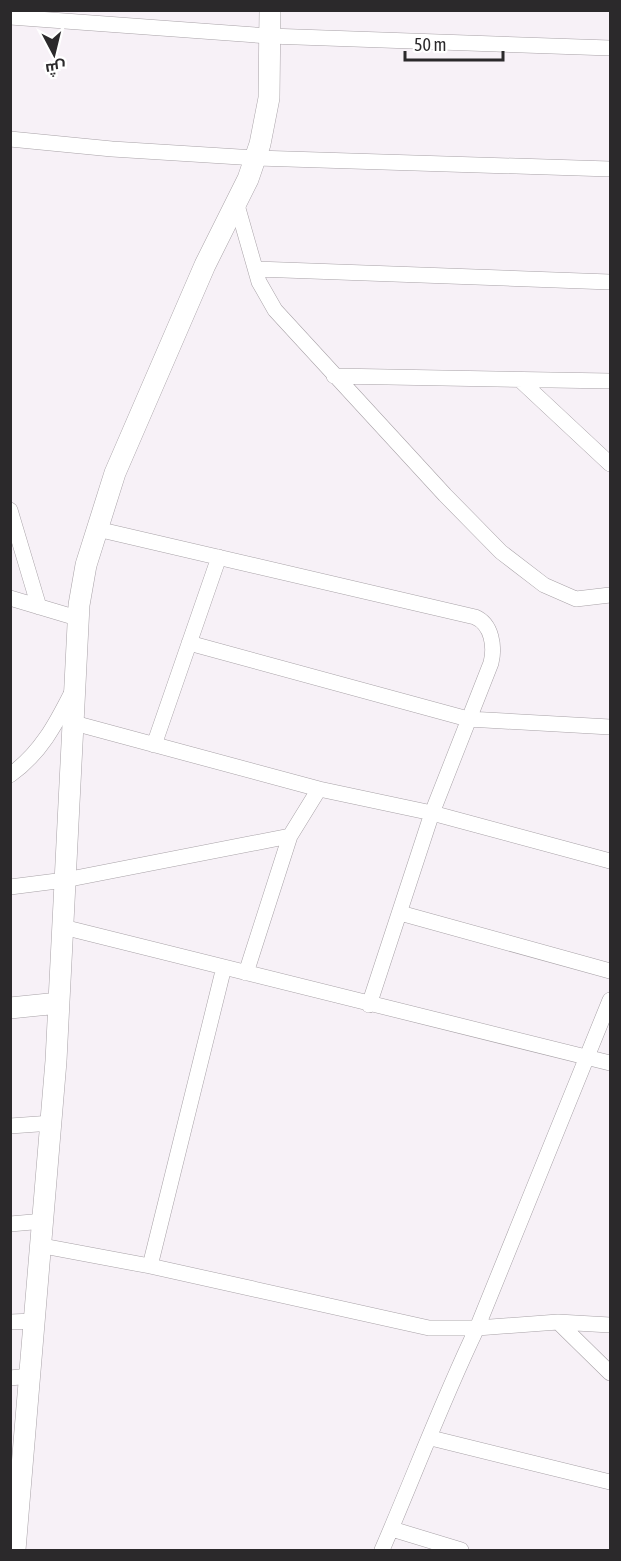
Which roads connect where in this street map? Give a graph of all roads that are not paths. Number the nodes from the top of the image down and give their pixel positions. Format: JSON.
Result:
{"nodes":[{"id":1,"x":270,"y":10,"type":"edge"},
{"id":2,"x":10,"y":17,"type":"edge"},
{"id":3,"x":269,"y":36,"type":"junction"},
{"id":4,"x":610,"y":48,"type":"edge"},
{"id":5,"x":10,"y":139,"type":"edge"},
{"id":6,"x":256,"y":158,"type":"junction"},
{"id":7,"x":610,"y":169,"type":"edge"},
{"id":8,"x":237,"y":204,"type":"junction"},
{"id":9,"x":256,"y":269,"type":"junction"},
{"id":10,"x":610,"y":282,"type":"edge"},
{"id":11,"x":334,"y":376,"type":"junction"},
{"id":12,"x":520,"y":380,"type":"junction"},
{"id":13,"x":610,"y":381,"type":"edge"},
{"id":14,"x":610,"y":464,"type":"edge"},
{"id":15,"x":10,"y":510,"type":"edge"},
{"id":16,"x":97,"y":529,"type":"junction"},
{"id":17,"x":219,"y":557,"type":"junction"},
{"id":18,"x":610,"y":595,"type":"edge"},
{"id":19,"x":10,"y":598,"type":"edge"},
{"id":20,"x":39,"y":607,"type":"junction"},
{"id":21,"x":77,"y":618,"type":"junction"},
{"id":22,"x":189,"y":643,"type":"junction"},
{"id":23,"x":75,"y":686,"type":"junction"},
{"id":24,"x":468,"y":719,"type":"junction"},
{"id":25,"x":74,"y":723,"type":"junction"},
{"id":26,"x":610,"y":727,"type":"edge"},
{"id":27,"x":154,"y":745,"type":"junction"},
{"id":28,"x":10,"y":775,"type":"edge"},
{"id":29,"x":319,"y":789,"type":"junction"},
{"id":30,"x":432,"y":813,"type":"junction"},
{"id":31,"x":290,"y":836,"type":"junction"},
{"id":32,"x":610,"y":861,"type":"edge"},
{"id":33,"x":65,"y":880,"type":"junction"},
{"id":34,"x":10,"y":888,"type":"edge"},
{"id":35,"x":400,"y":913,"type":"junction"},
{"id":36,"x":63,"y":927,"type":"junction"},
{"id":37,"x":224,"y":968,"type":"junction"},
{"id":38,"x":610,"y":971,"type":"edge"},
{"id":39,"x":246,"y":973,"type":"junction"},
{"id":40,"x":610,"y":1000,"type":"edge"},
{"id":41,"x":59,"y":1003,"type":"junction"},
{"id":42,"x":369,"y":1005,"type":"junction"},
{"id":43,"x":10,"y":1008,"type":"edge"},
{"id":44,"x":586,"y":1059,"type":"junction"},
{"id":45,"x":610,"y":1064,"type":"edge"},
{"id":46,"x":52,"y":1123,"type":"junction"},
{"id":47,"x":10,"y":1126,"type":"edge"},
{"id":48,"x":44,"y":1221,"type":"junction"},
{"id":49,"x":10,"y":1224,"type":"edge"},
{"id":50,"x":43,"y":1246,"type":"junction"},
{"id":51,"x":150,"y":1266,"type":"junction"},
{"id":52,"x":34,"y":1321,"type":"junction"},
{"id":53,"x":10,"y":1322,"type":"edge"},
{"id":54,"x":558,"y":1322,"type":"junction"},
{"id":55,"x":610,"y":1325,"type":"edge"},
{"id":56,"x":477,"y":1328,"type":"junction"},
{"id":57,"x":610,"y":1373,"type":"edge"},
{"id":58,"x":20,"y":1377,"type":"edge"},
{"id":59,"x":430,"y":1437,"type":"junction"},
{"id":60,"x":16,"y":1472,"type":"edge"},
{"id":61,"x":610,"y":1482,"type":"edge"},
{"id":62,"x":14,"y":1528,"type":"edge"},
{"id":63,"x":392,"y":1529,"type":"junction"},
{"id":64,"x":15,"y":1551,"type":"edge"},
{"id":65,"x":382,"y":1551,"type":"edge"},
{"id":66,"x":461,"y":1551,"type":"edge"}],
"edges":[{"from":1,"to":3,"type":"main road"},
{"from":2,"to":3,"type":"street"},
{"from":3,"to":4,"type":"street"},
{"from":3,"to":6,"type":"main road"},
{"from":5,"to":6,"type":"street"},
{"from":6,"to":7,"type":"street"},
{"from":6,"to":8,"type":"main road"},
{"from":8,"to":9,"type":"street"},
{"from":8,"to":16,"type":"main road"},
{"from":9,"to":10,"type":"street"},
{"from":9,"to":11,"type":"street"},
{"from":11,"to":12,"type":"street"},
{"from":11,"to":18,"type":"street"},
{"from":12,"to":13,"type":"street"},
{"from":12,"to":14,"type":"street"},
{"from":15,"to":20,"type":"street"},
{"from":16,"to":17,"type":"street"},
{"from":16,"to":21,"type":"main road"},
{"from":17,"to":22,"type":"street"},
{"from":17,"to":24,"type":"street"},
{"from":19,"to":20,"type":"street"},
{"from":20,"to":21,"type":"street"},
{"from":21,"to":23,"type":"main road"},
{"from":22,"to":24,"type":"street"},
{"from":22,"to":27,"type":"street"},
{"from":23,"to":25,"type":"main road"},
{"from":23,"to":28,"type":"street"},
{"from":24,"to":26,"type":"street"},
{"from":24,"to":30,"type":"street"},
{"from":25,"to":27,"type":"street"},
{"from":25,"to":33,"type":"main road"},
{"from":27,"to":29,"type":"street"},
{"from":29,"to":30,"type":"street"},
{"from":29,"to":31,"type":"street"},
{"from":30,"to":32,"type":"street"},
{"from":30,"to":35,"type":"street"},
{"from":31,"to":33,"type":"street"},
{"from":31,"to":39,"type":"street"},
{"from":33,"to":34,"type":"street"},
{"from":33,"to":36,"type":"main road"},
{"from":35,"to":38,"type":"street"},
{"from":35,"to":42,"type":"street"},
{"from":36,"to":37,"type":"street"},
{"from":36,"to":41,"type":"main road"},
{"from":37,"to":39,"type":"street"},
{"from":37,"to":51,"type":"street"},
{"from":39,"to":42,"type":"street"},
{"from":40,"to":44,"type":"street"},
{"from":41,"to":43,"type":"main road"},
{"from":41,"to":46,"type":"main road"},
{"from":42,"to":44,"type":"street"},
{"from":44,"to":45,"type":"street"},
{"from":44,"to":56,"type":"street"},
{"from":46,"to":47,"type":"street"},
{"from":46,"to":48,"type":"main road"},
{"from":48,"to":49,"type":"street"},
{"from":48,"to":50,"type":"main road"},
{"from":50,"to":51,"type":"street"},
{"from":50,"to":52,"type":"main road"},
{"from":51,"to":56,"type":"street"},
{"from":52,"to":53,"type":"street"},
{"from":52,"to":58,"type":"main road"},
{"from":54,"to":55,"type":"street"},
{"from":54,"to":56,"type":"street"},
{"from":54,"to":57,"type":"street"},
{"from":56,"to":59,"type":"street"},
{"from":58,"to":60,"type":"main road"},
{"from":59,"to":61,"type":"street"},
{"from":59,"to":63,"type":"street"},
{"from":60,"to":62,"type":"main road"},
{"from":62,"to":64,"type":"main road"},
{"from":63,"to":65,"type":"street"},
{"from":63,"to":66,"type":"street"}]}
